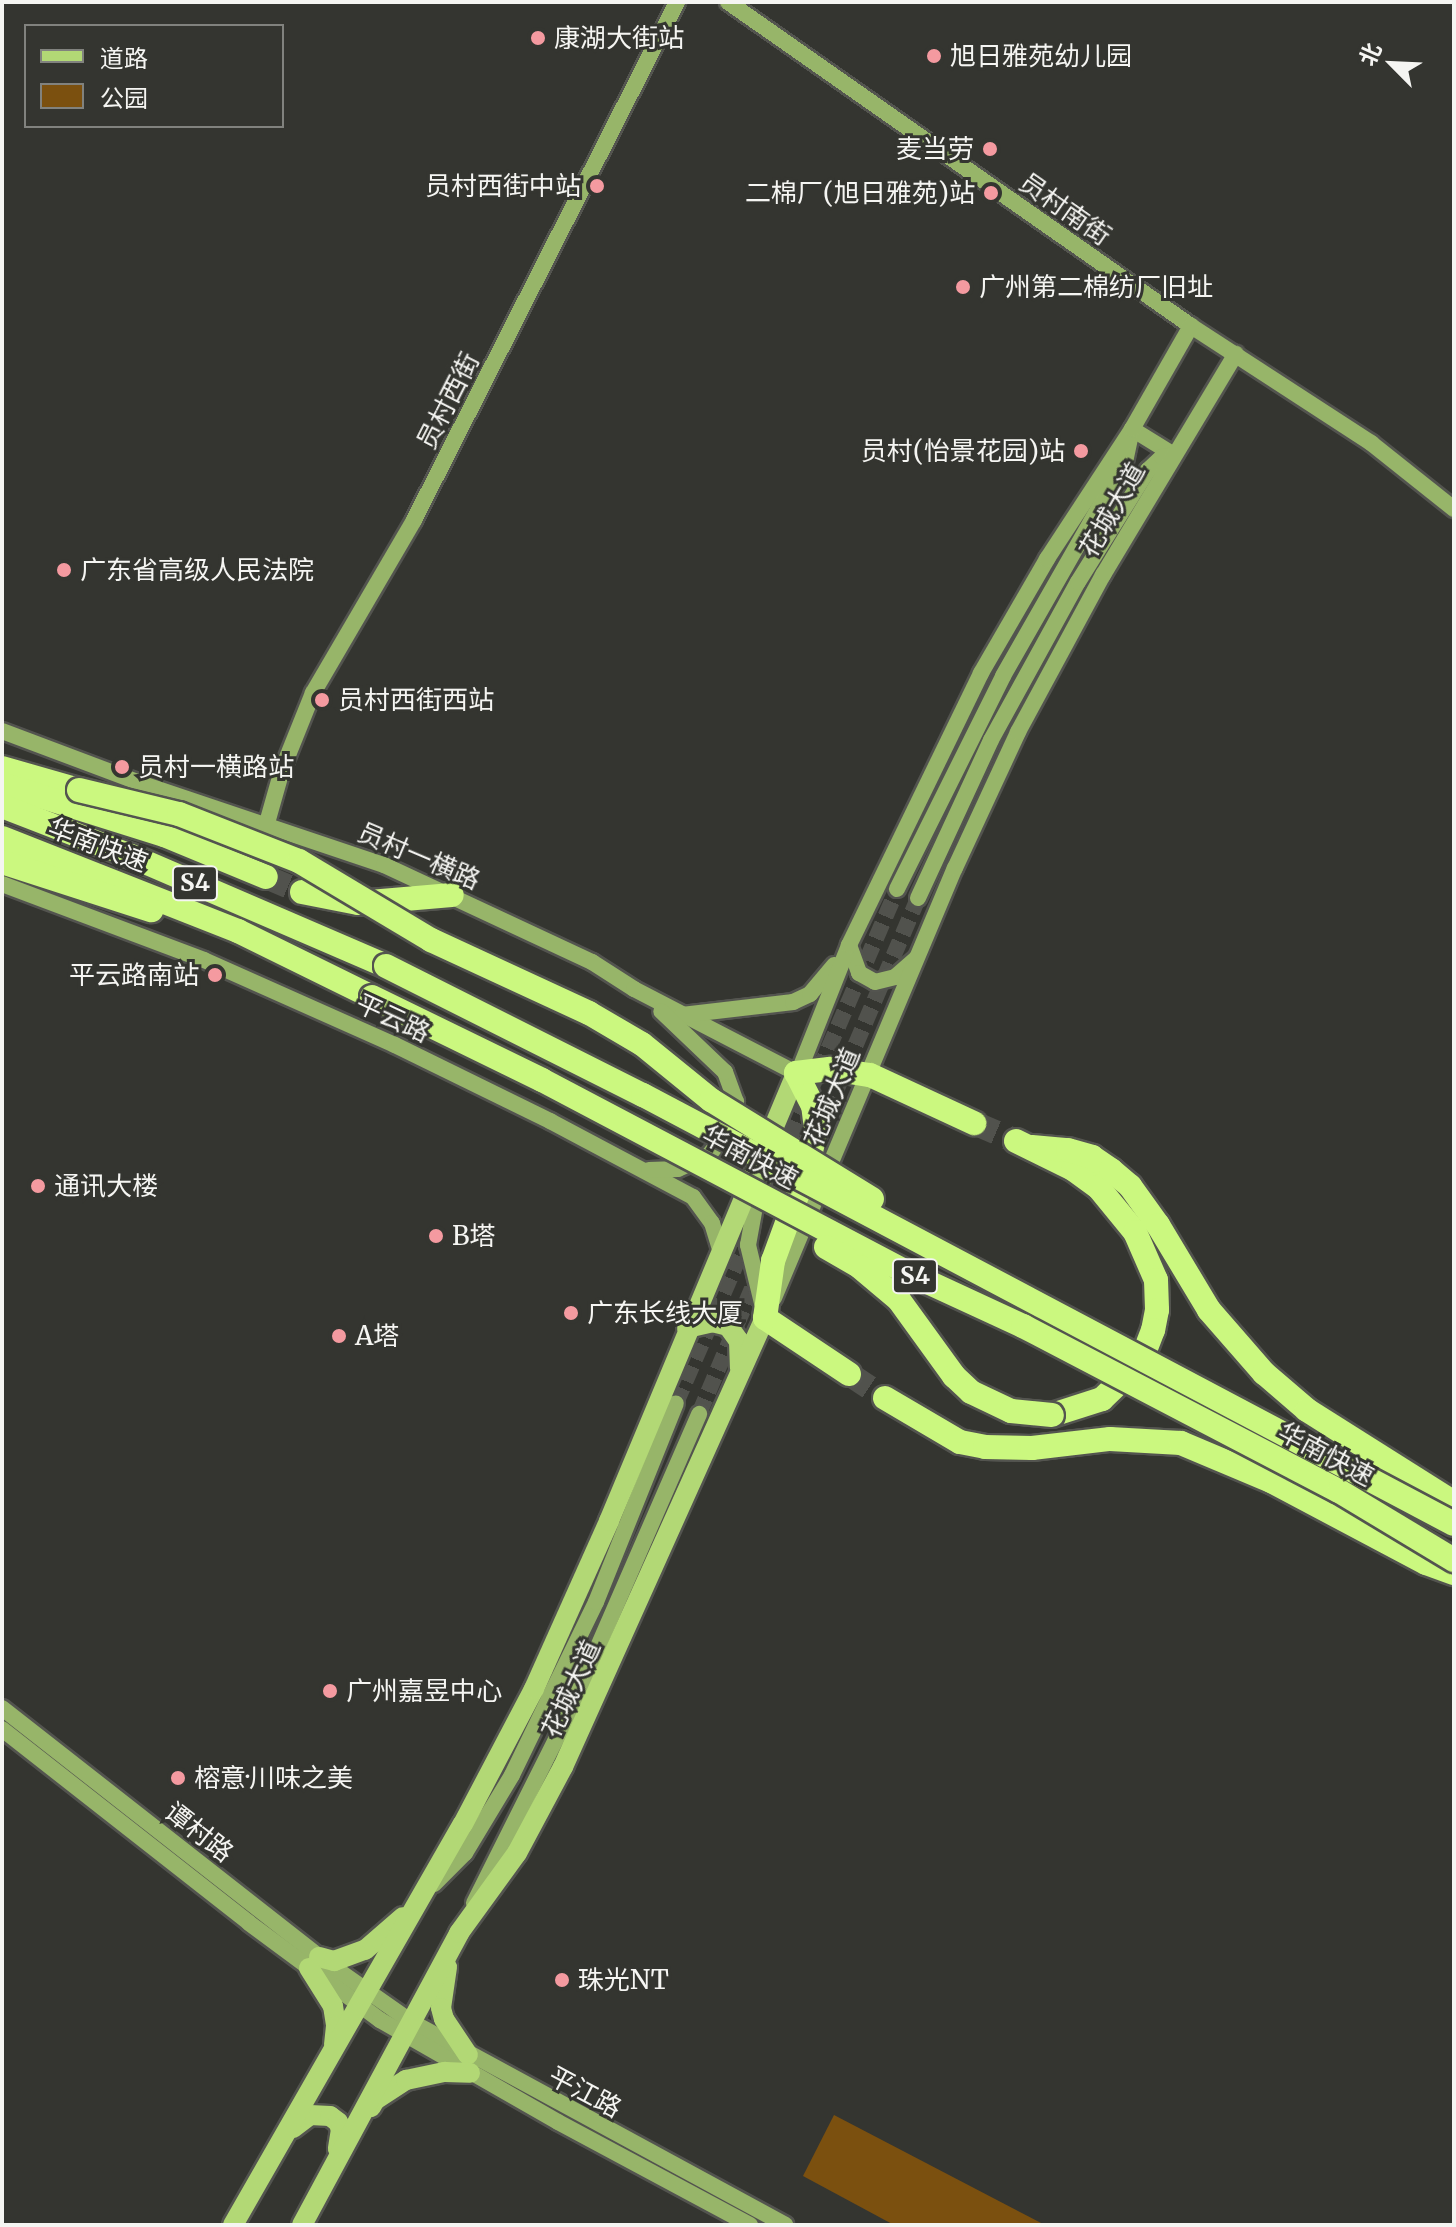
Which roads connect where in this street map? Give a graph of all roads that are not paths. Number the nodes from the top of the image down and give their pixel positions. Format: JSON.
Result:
{"nodes":[{"id":1,"x":677,"y":2,"type":"edge"},
{"id":2,"x":728,"y":2,"type":"edge"},
{"id":3,"x":1191,"y":326,"type":"junction"},
{"id":4,"x":1236,"y":354,"type":"junction"},
{"id":5,"x":1132,"y":429,"type":"junction"},
{"id":6,"x":1174,"y":455,"type":"junction"},
{"id":7,"x":1454,"y":509,"type":"edge"},
{"id":8,"x":2,"y":731,"type":"edge"},
{"id":9,"x":2,"y":768,"type":"edge"},
{"id":10,"x":2,"y":784,"type":"edge"},
{"id":11,"x":2,"y":806,"type":"edge"},
{"id":12,"x":267,"y":823,"type":"junction"},
{"id":13,"x":2,"y":838,"type":"edge"},
{"id":14,"x":2,"y":862,"type":"edge"},
{"id":15,"x":266,"y":877,"type":"tunnel mouth"},
{"id":16,"x":2,"y":884,"type":"edge"},
{"id":17,"x":897,"y":889,"type":"tunnel mouth"},
{"id":18,"x":302,"y":892,"type":"tunnel mouth"},
{"id":19,"x":452,"y":895,"type":"junction"},
{"id":20,"x":918,"y":898,"type":"tunnel mouth"},
{"id":21,"x":849,"y":945,"type":"junction"},
{"id":22,"x":918,"y":958,"type":"junction"},
{"id":23,"x":634,"y":989,"type":"junction"},
{"id":24,"x":372,"y":997,"type":"junction"},
{"id":25,"x":682,"y":1015,"type":"junction"},
{"id":26,"x":796,"y":1073,"type":"junction"},
{"id":27,"x":870,"y":1075,"type":"junction"},
{"id":28,"x":974,"y":1123,"type":"tunnel mouth"},
{"id":29,"x":709,"y":1167,"type":"junction"},
{"id":30,"x":643,"y":1169,"type":"junction"},
{"id":31,"x":721,"y":1253,"type":"junction"},
{"id":32,"x":1001,"y":1284,"type":"junction"},
{"id":33,"x":765,"y":1318,"type":"junction"},
{"id":34,"x":687,"y":1328,"type":"junction"},
{"id":35,"x":740,"y":1372,"type":"junction"},
{"id":36,"x":849,"y":1374,"type":"tunnel mouth"},
{"id":37,"x":885,"y":1398,"type":"tunnel mouth"},
{"id":38,"x":676,"y":1403,"type":"tunnel mouth"},
{"id":39,"x":699,"y":1414,"type":"tunnel mouth"},
{"id":40,"x":1454,"y":1503,"type":"edge"},
{"id":41,"x":1454,"y":1524,"type":"edge"},
{"id":42,"x":1454,"y":1560,"type":"edge"},
{"id":43,"x":1454,"y":1573,"type":"edge"},
{"id":44,"x":2,"y":1708,"type":"edge"},
{"id":45,"x":2,"y":1729,"type":"edge"},
{"id":46,"x":422,"y":1896,"type":"junction"},
{"id":47,"x":459,"y":1933,"type":"junction"},
{"id":48,"x":314,"y":1963,"type":"junction"},
{"id":49,"x":364,"y":2000,"type":"junction"},
{"id":50,"x":406,"y":2028,"type":"junction"},
{"id":51,"x":331,"y":2057,"type":"junction"},
{"id":52,"x":469,"y":2064,"type":"junction"},
{"id":53,"x":289,"y":2132,"type":"junction"},
{"id":54,"x":335,"y":2161,"type":"junction"},
{"id":55,"x":233,"y":2225,"type":"edge"},
{"id":56,"x":302,"y":2225,"type":"edge"},
{"id":57,"x":750,"y":2225,"type":"edge"},
{"id":58,"x":785,"y":2225,"type":"edge"}],
"edges":[{"from":1,"to":12,"type":"street","name":"员村西街"},
{"from":2,"to":3,"type":"street","name":"员村南街"},
{"from":3,"to":4,"type":"street","name":"员村南街"},
{"from":3,"to":5,"type":"street","name":"花城大道"},
{"from":4,"to":6,"type":"street","name":"花城大道"},
{"from":4,"to":7,"type":"street","name":"员村南街"},
{"from":5,"to":6,"type":"street"},
{"from":5,"to":17,"type":"street","name":"花城大道"},
{"from":5,"to":21,"type":"street","name":"花城大道"},
{"from":6,"to":20,"type":"street","name":"花城大道"},
{"from":6,"to":22,"type":"street","name":"花城大道"},
{"from":8,"to":12,"type":"street","name":"员村一横路"},
{"from":9,"to":32,"type":"highway","bridge":true},
{"from":10,"to":15,"type":"highway"},
{"from":11,"to":32,"type":"highway","name":"华南快速","number":"S4","bridge":true},
{"from":12,"to":19,"type":"street","name":"员村一横路"},
{"from":13,"to":24,"type":"highway","name":"华南快速","number":"S4"},
{"from":14,"to":24,"type":"highway"},
{"from":16,"to":30,"type":"street","name":"平云路"},
{"from":18,"to":19,"type":"highway"},
{"from":19,"to":23,"type":"street","name":"员村一横路"},
{"from":21,"to":22,"type":"street"},
{"from":21,"to":25,"type":"street"},
{"from":21,"to":26,"type":"street","name":"花城大道"},
{"from":22,"to":27,"type":"street","name":"花城大道"},
{"from":23,"to":25,"type":"street","name":"员村一横路"},
{"from":23,"to":30,"type":"street"},
{"from":24,"to":29,"type":"highway","name":"华南快速","number":"S4","bridge":true},
{"from":25,"to":26,"type":"street","name":"员村一横路"},
{"from":26,"to":27,"type":"highway"},
{"from":26,"to":31,"type":"main road","name":"花城大道"},
{"from":26,"to":33,"type":"street"},
{"from":26,"to":33,"type":"highway"},
{"from":27,"to":28,"type":"highway"},
{"from":27,"to":33,"type":"street","name":"花城大道"},
{"from":29,"to":40,"type":"highway","bridge":true},
{"from":29,"to":42,"type":"highway","name":"华南快速","number":"S4","bridge":true},
{"from":30,"to":31,"type":"street","name":"平云路"},
{"from":31,"to":34,"type":"main road","name":"花城大道"},
{"from":32,"to":41,"type":"highway","name":"华南快速","number":"S4","bridge":true},
{"from":33,"to":35,"type":"main road","name":"花城大道"},
{"from":33,"to":36,"type":"highway"},
{"from":34,"to":35,"type":"main road"},
{"from":34,"to":46,"type":"main road","name":"花城大道"},
{"from":35,"to":47,"type":"main road","name":"花城大道"},
{"from":37,"to":43,"type":"highway"},
{"from":38,"to":46,"type":"street","name":"花城大道"},
{"from":39,"to":47,"type":"street","name":"花城大道"},
{"from":44,"to":48,"type":"street","name":"谭村路"},
{"from":45,"to":48,"type":"street","name":"谭村路"},
{"from":46,"to":48,"type":"main road"},
{"from":46,"to":49,"type":"main road","name":"花城大道"},
{"from":47,"to":50,"type":"main road","name":"花城大道"},
{"from":47,"to":52,"type":"main road"},
{"from":48,"to":49,"type":"street","name":"谭村路"},
{"from":48,"to":51,"type":"main road"},
{"from":49,"to":50,"type":"street","name":"平江路"},
{"from":49,"to":51,"type":"main road","name":"花城大道"},
{"from":50,"to":52,"type":"street","name":"平江路"},
{"from":50,"to":54,"type":"main road","name":"花城大道"},
{"from":51,"to":53,"type":"main road","name":"花城大道"},
{"from":52,"to":54,"type":"main road"},
{"from":52,"to":57,"type":"street","name":"平江路"},
{"from":52,"to":58,"type":"street","name":"平江路"},
{"from":53,"to":54,"type":"main road"},
{"from":53,"to":55,"type":"main road","name":"花城大道"},
{"from":54,"to":56,"type":"main road","name":"花城大道"}]}
